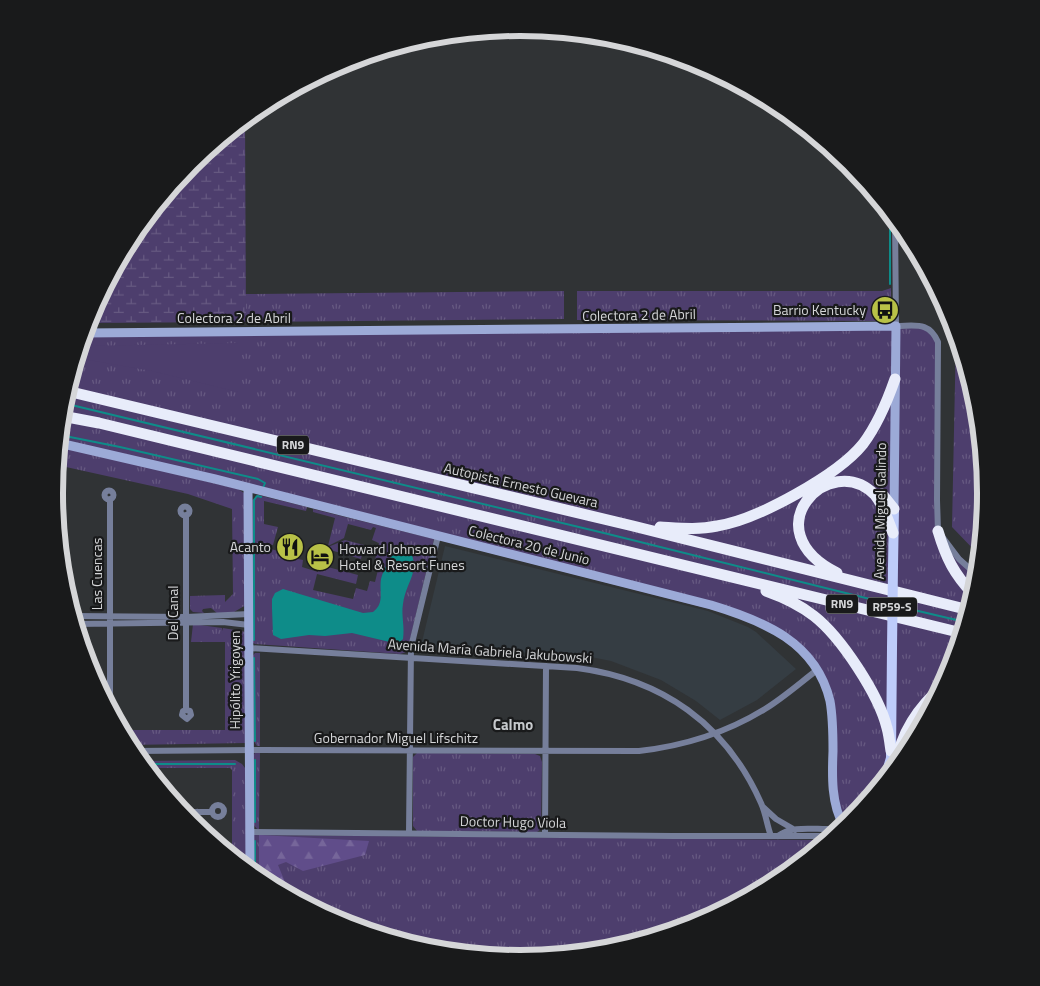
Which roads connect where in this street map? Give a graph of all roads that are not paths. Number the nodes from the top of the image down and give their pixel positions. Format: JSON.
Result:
{"nodes":[{"id":1,"x":895,"y":233,"type":"edge"},
{"id":2,"x":896,"y":326,"type":"junction"},
{"id":3,"x":92,"y":333,"type":"edge"},
{"id":4,"x":895,"y":379,"type":"junction"},
{"id":5,"x":75,"y":393,"type":"edge"},
{"id":6,"x":70,"y":417,"type":"edge"},
{"id":7,"x":66,"y":444,"type":"edge"},
{"id":8,"x":818,"y":480,"type":"junction"},
{"id":9,"x":248,"y":488,"type":"junction"},
{"id":10,"x":110,"y":499,"type":"dead end"},
{"id":11,"x":894,"y":509,"type":"junction"},
{"id":12,"x":186,"y":515,"type":"dead end"},
{"id":13,"x":633,"y":526,"type":"junction"},
{"id":14,"x":938,"y":531,"type":"junction"},
{"id":15,"x":893,"y":533,"type":"junction"},
{"id":16,"x":438,"y":536,"type":"junction"},
{"id":17,"x":970,"y":569,"type":"edge"},
{"id":18,"x":722,"y":574,"type":"junction"},
{"id":19,"x":852,"y":580,"type":"junction"},
{"id":20,"x":967,"y":586,"type":"edge"},
{"id":21,"x":962,"y":608,"type":"edge"},
{"id":22,"x":248,"y":614,"type":"junction"},
{"id":23,"x":80,"y":616,"type":"edge"},
{"id":24,"x":110,"y":616,"type":"junction"},
{"id":25,"x":186,"y":620,"type":"junction"},
{"id":26,"x":83,"y":624,"type":"edge"},
{"id":27,"x":110,"y":624,"type":"junction"},
{"id":28,"x":249,"y":625,"type":"junction"},
{"id":29,"x":955,"y":631,"type":"edge"},
{"id":30,"x":249,"y":648,"type":"junction"},
{"id":31,"x":410,"y":658,"type":"junction"},
{"id":32,"x":546,"y":666,"type":"junction"},
{"id":33,"x":817,"y":670,"type":"junction"},
{"id":34,"x":110,"y":695,"type":"edge"},
{"id":35,"x":925,"y":704,"type":"edge"},
{"id":36,"x":186,"y":710,"type":"dead end"},
{"id":37,"x":715,"y":733,"type":"junction"},
{"id":38,"x":903,"y":742,"type":"edge"},
{"id":39,"x":249,"y":750,"type":"junction"},
{"id":40,"x":143,"y":751,"type":"edge"},
{"id":41,"x":410,"y":751,"type":"junction"},
{"id":42,"x":545,"y":752,"type":"junction"},
{"id":43,"x":893,"y":757,"type":"edge"},
{"id":44,"x":762,"y":806,"type":"junction"},
{"id":45,"x":193,"y":812,"type":"edge"},
{"id":46,"x":197,"y":812,"type":"joint"},
{"id":47,"x":212,"y":812,"type":"dead end"},
{"id":48,"x":769,"y":814,"type":"junction"},
{"id":49,"x":840,"y":818,"type":"edge"},
{"id":50,"x":830,"y":828,"type":"edge"},
{"id":51,"x":795,"y":830,"type":"junction"},
{"id":52,"x":250,"y":832,"type":"junction"},
{"id":53,"x":409,"y":833,"type":"junction"},
{"id":54,"x":544,"y":835,"type":"junction"},
{"id":55,"x":774,"y":836,"type":"junction"},
{"id":56,"x":821,"y":836,"type":"edge"},
{"id":57,"x":250,"y":861,"type":"edge"}],
"edges":[{"from":1,"to":2,"type":"street"},
{"from":2,"to":3,"type":"main road","name":"Colectora 2 de Abril"},
{"from":2,"to":4,"type":"main road","name":"Avenida Miguel Galindo","number":"RP59-S"},
{"from":2,"to":14,"type":"street","name":"Colectora 2 de Abril"},
{"from":4,"to":8,"type":"highway"},
{"from":4,"to":11,"type":"main road","name":"Avenida Miguel Galindo","number":"RP59-S"},
{"from":5,"to":13,"type":"highway","name":"Autopista Ernesto Guevara","number":"RN9"},
{"from":6,"to":18,"type":"highway","number":"RN9"},
{"from":7,"to":9,"type":"main road","name":"Colectora 20 de Junio"},
{"from":8,"to":11,"type":"highway"},
{"from":8,"to":13,"type":"highway"},
{"from":9,"to":16,"type":"main road","name":"Colectora 20 de Junio"},
{"from":9,"to":22,"type":"main road","name":"Hipólito Yrigoyen"},
{"from":10,"to":24,"type":"street","name":"Las Cuencas"},
{"from":11,"to":15,"type":"main road","name":"Avenida Miguel Galindo","number":"RP59-S"},
{"from":12,"to":25,"type":"street","name":"Del Canal"},
{"from":13,"to":19,"type":"highway","name":"Autopista Ernesto Guevara","number":"RN9"},
{"from":14,"to":17,"type":"street"},
{"from":14,"to":20,"type":"highway"},
{"from":15,"to":19,"type":"highway"},
{"from":15,"to":43,"type":"main road","name":"Avenida Miguel Galindo","number":"RP59-S","bridge":true},
{"from":16,"to":31,"type":"street"},
{"from":16,"to":33,"type":"main road","name":"Colectora 20 de Junio"},
{"from":18,"to":29,"type":"highway","number":"RN9"},
{"from":18,"to":43,"type":"highway"},
{"from":19,"to":21,"type":"highway","name":"Autopista Ernesto Guevara","number":"RN9"},
{"from":22,"to":25,"type":"street"},
{"from":22,"to":28,"type":"main road","name":"Hipólito Yrigoyen"},
{"from":23,"to":24,"type":"street"},
{"from":24,"to":25,"type":"street"},
{"from":24,"to":27,"type":"street","name":"Las Cuencas"},
{"from":25,"to":27,"type":"street"},
{"from":25,"to":28,"type":"street"},
{"from":25,"to":36,"type":"street","name":"Del Canal"},
{"from":26,"to":27,"type":"street"},
{"from":27,"to":34,"type":"street","name":"Las Cuencas"},
{"from":28,"to":30,"type":"main road","name":"Hipólito Yrigoyen"},
{"from":30,"to":31,"type":"street","name":"Avenida María Gabriela Jakubowski"},
{"from":30,"to":39,"type":"main road","name":"Hipólito Yrigoyen"},
{"from":31,"to":32,"type":"street","name":"Avenida María Gabriela Jakubowski"},
{"from":31,"to":41,"type":"street"},
{"from":32,"to":37,"type":"street","name":"Avenida María Gabriela Jakubowski"},
{"from":32,"to":42,"type":"street"},
{"from":33,"to":37,"type":"street","name":"Gobernador Miguel Lifschitz"},
{"from":33,"to":49,"type":"main road","name":"Colectora 20 de Junio"},
{"from":35,"to":38,"type":"highway"},
{"from":37,"to":42,"type":"street","name":"Gobernador Miguel Lifschitz"},
{"from":37,"to":44,"type":"street","name":"Avenida María Gabriela Jakubowski"},
{"from":39,"to":40,"type":"street","name":"Gobernador Miguel Lifschitz"},
{"from":39,"to":41,"type":"street","name":"Gobernador Miguel Lifschitz"},
{"from":39,"to":52,"type":"main road","name":"Hipólito Yrigoyen"},
{"from":41,"to":42,"type":"street","name":"Gobernador Miguel Lifschitz"},
{"from":41,"to":53,"type":"street"},
{"from":42,"to":54,"type":"street"},
{"from":44,"to":48,"type":"street","name":"Avenida María Gabriela Jakubowski"},
{"from":44,"to":55,"type":"street","name":"Avenida María Gabriela Jakubowski"},
{"from":45,"to":46,"type":"street"},
{"from":46,"to":47,"type":"street"},
{"from":48,"to":51,"type":"street","name":"Avenida María Gabriela Jakubowski"},
{"from":48,"to":55,"type":"street"},
{"from":50,"to":51,"type":"street","name":"Doctor Hugo Viola"},
{"from":51,"to":55,"type":"street","name":"Doctor Hugo Viola"},
{"from":52,"to":53,"type":"street","name":"Doctor Hugo Viola"},
{"from":52,"to":57,"type":"main road","name":"Hipólito Yrigoyen"},
{"from":53,"to":54,"type":"street","name":"Doctor Hugo Viola"},
{"from":54,"to":55,"type":"street","name":"Doctor Hugo Viola"},
{"from":55,"to":56,"type":"street","name":"Doctor Hugo Viola"}]}
